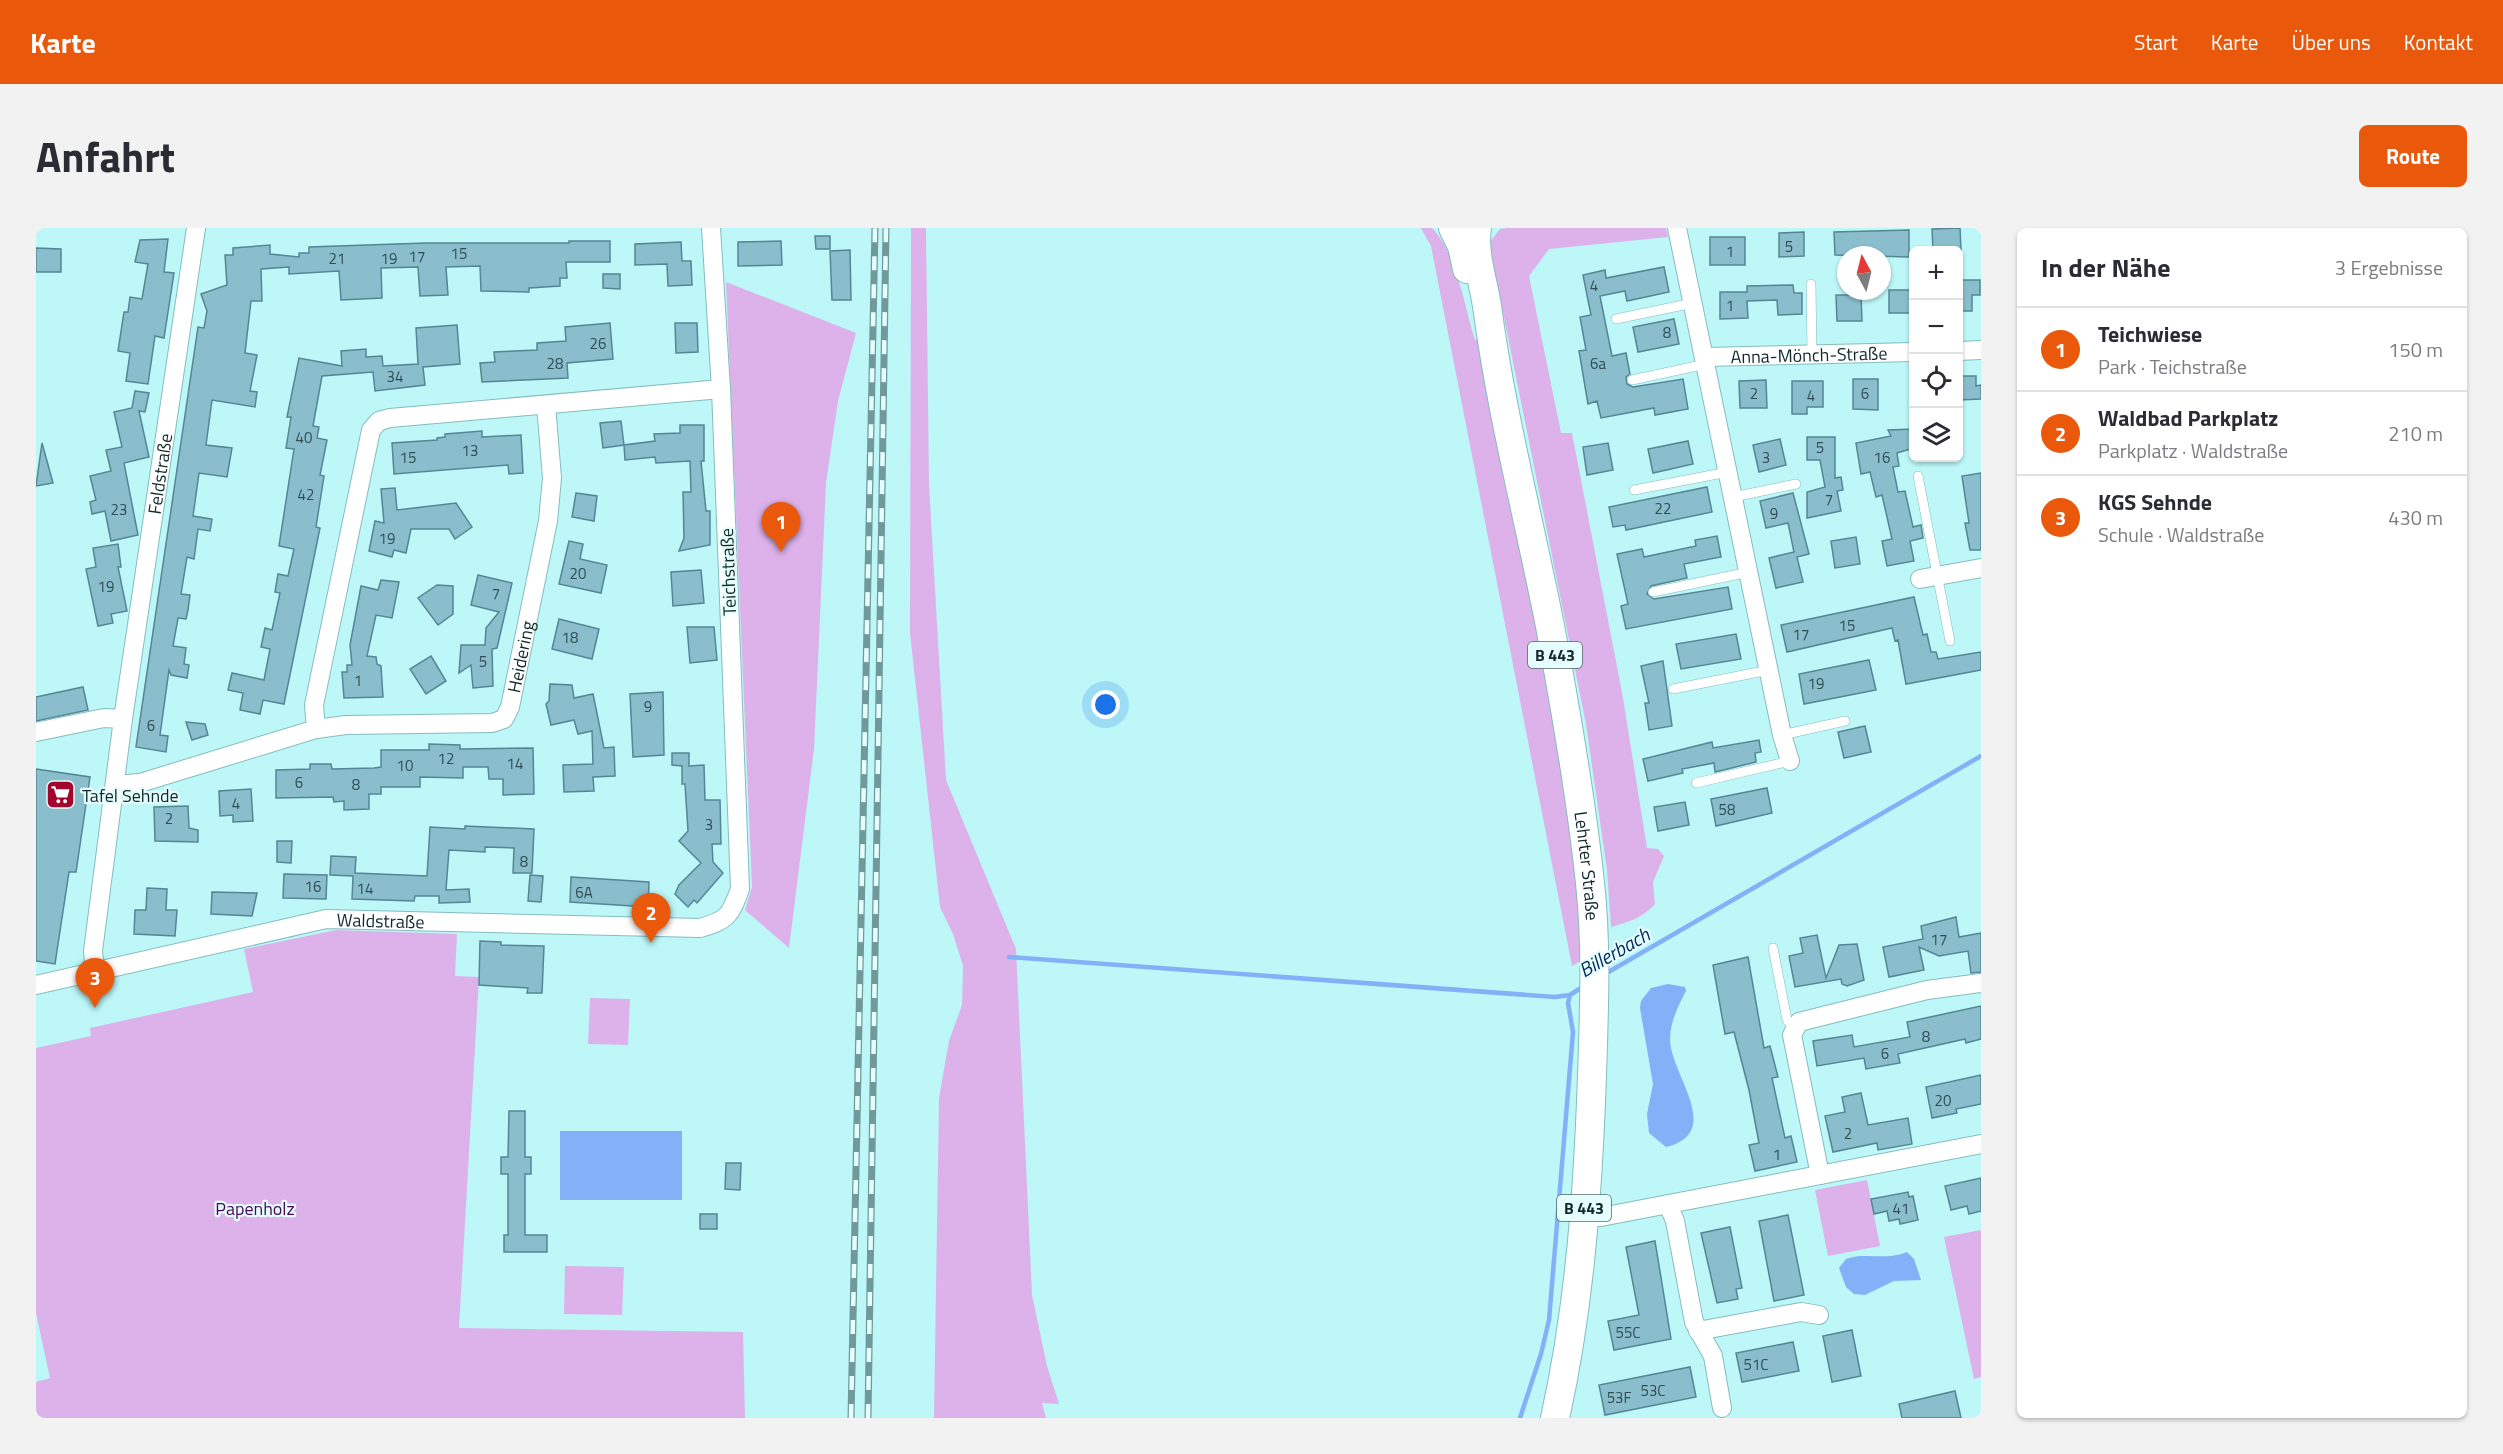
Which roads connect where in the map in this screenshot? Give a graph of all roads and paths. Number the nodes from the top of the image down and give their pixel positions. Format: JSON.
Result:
{"nodes":[{"id":1,"x":196,"y":228,"type":"edge"},
{"id":2,"x":711,"y":228,"type":"edge"},
{"id":3,"x":1453,"y":228,"type":"edge"},
{"id":4,"x":1477,"y":228,"type":"edge"},
{"id":5,"x":1677,"y":228,"type":"edge"},
{"id":6,"x":1811,"y":284,"type":"dead end"},
{"id":7,"x":1693,"y":303,"type":"junction"},
{"id":8,"x":1616,"y":320,"type":"dead end"},
{"id":9,"x":1981,"y":350,"type":"edge"},
{"id":10,"x":1963,"y":351,"type":"edge"},
{"id":11,"x":1909,"y":352,"type":"edge"},
{"id":12,"x":1493,"y":354,"type":"junction"},
{"id":13,"x":1812,"y":355,"type":"junction"},
{"id":14,"x":1705,"y":361,"type":"junction"},
{"id":15,"x":1632,"y":380,"type":"dead end"},
{"id":16,"x":720,"y":389,"type":"junction"},
{"id":17,"x":546,"y":405,"type":"junction"},
{"id":18,"x":1728,"y":472,"type":"junction"},
{"id":19,"x":1918,"y":476,"type":"dead end"},
{"id":20,"x":1796,"y":484,"type":"dead end"},
{"id":21,"x":1634,"y":490,"type":"dead end"},
{"id":22,"x":1733,"y":496,"type":"junction"},
{"id":23,"x":1981,"y":568,"type":"edge"},
{"id":24,"x":1749,"y":572,"type":"junction"},
{"id":25,"x":1929,"y":577,"type":"junction"},
{"id":26,"x":1653,"y":592,"type":"dead end"},
{"id":27,"x":1950,"y":641,"type":"dead end"},
{"id":28,"x":1769,"y":670,"type":"junction"},
{"id":29,"x":1673,"y":689,"type":"dead end"},
{"id":30,"x":123,"y":720,"type":"junction"},
{"id":31,"x":1845,"y":721,"type":"dead end"},
{"id":32,"x":316,"y":729,"type":"junction"},
{"id":33,"x":36,"y":732,"type":"edge"},
{"id":34,"x":1782,"y":735,"type":"junction"},
{"id":35,"x":1790,"y":761,"type":"joint"},
{"id":36,"x":1696,"y":783,"type":"dead end"},
{"id":37,"x":116,"y":785,"type":"junction"},
{"id":38,"x":731,"y":914,"type":"joint"},
{"id":39,"x":1773,"y":948,"type":"dead end"},
{"id":40,"x":95,"y":971,"type":"junction"},
{"id":41,"x":1981,"y":983,"type":"edge"},
{"id":42,"x":36,"y":985,"type":"edge"},
{"id":43,"x":1794,"y":1028,"type":"junction"},
{"id":44,"x":1981,"y":1144,"type":"edge"},
{"id":45,"x":1820,"y":1174,"type":"junction"},
{"id":46,"x":1668,"y":1204,"type":"junction"},
{"id":47,"x":1584,"y":1216,"type":"junction"},
{"id":48,"x":1819,"y":1315,"type":"dead end"},
{"id":49,"x":1698,"y":1331,"type":"junction"},
{"id":50,"x":1722,"y":1408,"type":"dead end"},
{"id":51,"x":1555,"y":1418,"type":"edge"}],
"edges":[{"from":1,"to":30,"type":"street","name":"Feldstraße"},
{"from":2,"to":16,"type":"street","name":"Teichstraße"},
{"from":3,"to":12,"type":"main road","name":"Lehrter Straße","number":"B 443"},
{"from":4,"to":12,"type":"main road","name":"Lehrter Straße","number":"B 443"},
{"from":5,"to":7,"type":"street"},
{"from":6,"to":13,"type":"lane"},
{"from":7,"to":8,"type":"lane"},
{"from":7,"to":14,"type":"street"},
{"from":9,"to":10,"type":"street"},
{"from":11,"to":13,"type":"street","name":"Anna-Mönch-Straße"},
{"from":12,"to":47,"type":"main road","name":"Lehrter Straße","number":"B 443"},
{"from":13,"to":14,"type":"street","name":"Anna-Mönch-Straße"},
{"from":14,"to":15,"type":"lane"},
{"from":14,"to":18,"type":"street"},
{"from":16,"to":17,"type":"street"},
{"from":16,"to":38,"type":"street","name":"Teichstraße"},
{"from":17,"to":32,"type":"street"},
{"from":17,"to":32,"type":"street","name":"Heidering"},
{"from":18,"to":21,"type":"lane"},
{"from":18,"to":22,"type":"street"},
{"from":19,"to":25,"type":"lane"},
{"from":20,"to":22,"type":"lane"},
{"from":22,"to":24,"type":"street"},
{"from":23,"to":25,"type":"street"},
{"from":24,"to":26,"type":"lane"},
{"from":24,"to":28,"type":"street"},
{"from":25,"to":27,"type":"lane"},
{"from":28,"to":29,"type":"lane"},
{"from":28,"to":34,"type":"street"},
{"from":30,"to":33,"type":"street"},
{"from":30,"to":37,"type":"street","name":"Feldstraße"},
{"from":31,"to":34,"type":"lane"},
{"from":32,"to":37,"type":"street","name":"Heidering"},
{"from":34,"to":35,"type":"street"},
{"from":35,"to":36,"type":"lane"},
{"from":37,"to":40,"type":"street","name":"Feldstraße"},
{"from":38,"to":40,"type":"street","name":"Waldstraße"},
{"from":39,"to":43,"type":"lane"},
{"from":40,"to":42,"type":"street","name":"Waldstraße"},
{"from":41,"to":43,"type":"street"},
{"from":43,"to":45,"type":"street"},
{"from":44,"to":45,"type":"street"},
{"from":45,"to":46,"type":"street"},
{"from":46,"to":47,"type":"street"},
{"from":46,"to":49,"type":"street"},
{"from":47,"to":51,"type":"main road","name":"Lehrter Straße","number":"B 443"},
{"from":48,"to":49,"type":"street"},
{"from":49,"to":50,"type":"street"}]}
